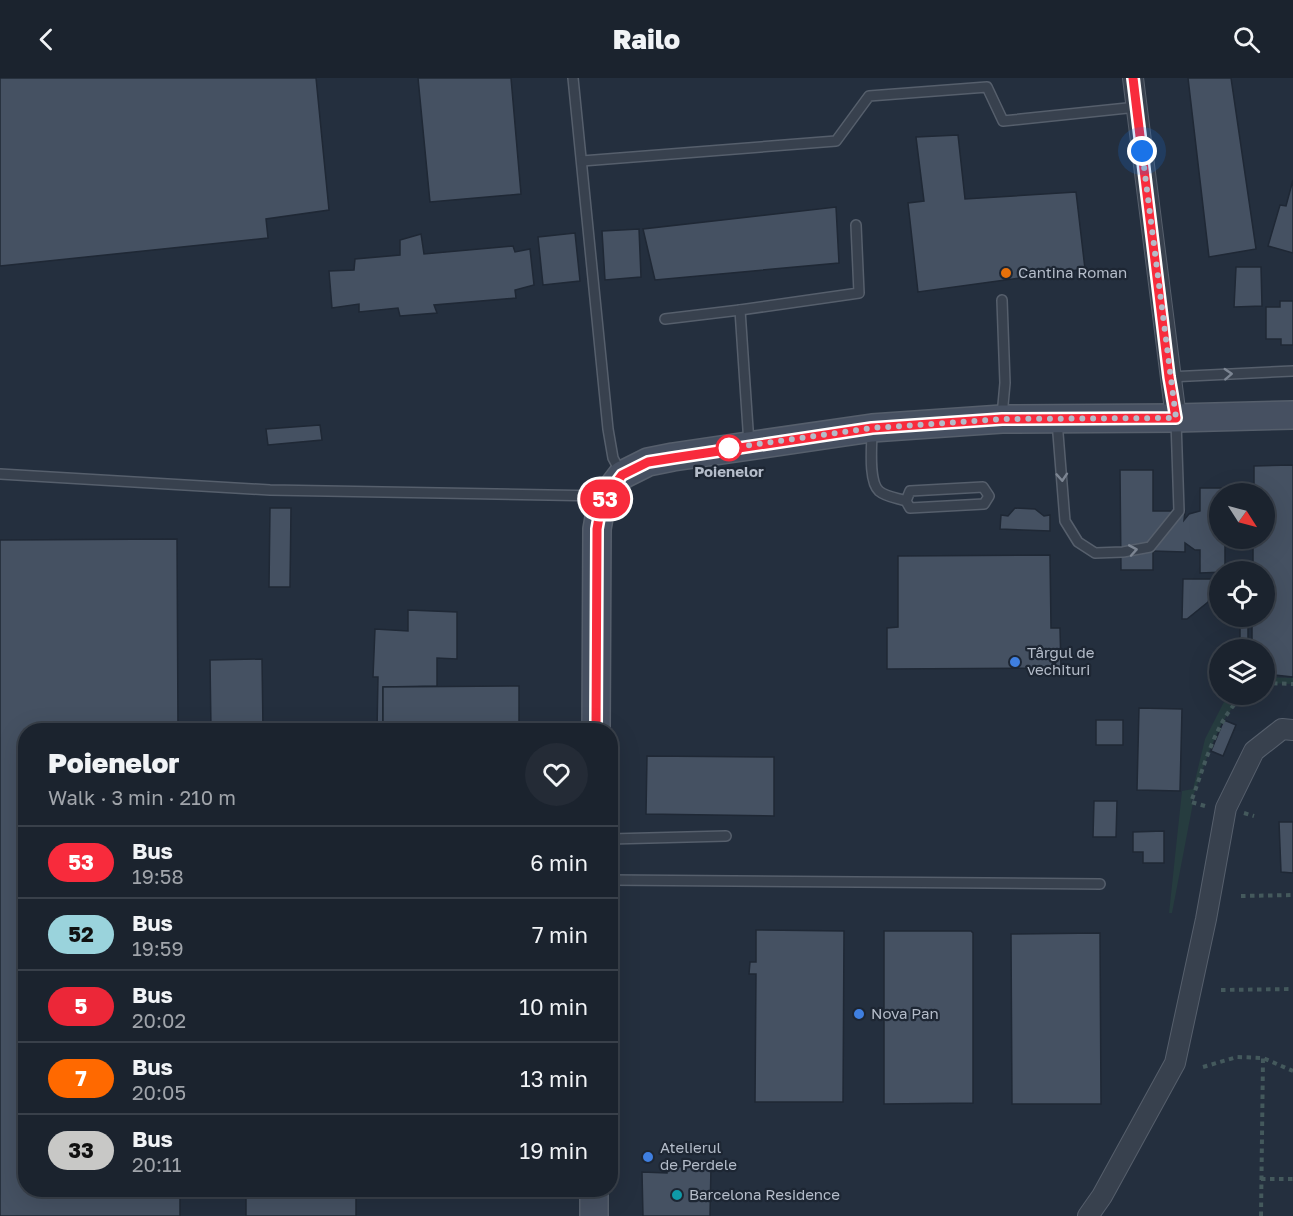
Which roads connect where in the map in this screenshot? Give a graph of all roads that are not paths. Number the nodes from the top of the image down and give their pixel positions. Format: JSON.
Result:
{"nodes":[{"id":1,"x":573,"y":78,"type":"edge"},
{"id":2,"x":1133,"y":78,"type":"edge"},
{"id":3,"x":1137,"y":107,"type":"junction"},
{"id":4,"x":582,"y":161,"type":"junction"},
{"id":5,"x":856,"y":225,"type":"dead end"},
{"id":6,"x":1002,"y":300,"type":"dead end"},
{"id":7,"x":740,"y":310,"type":"junction"},
{"id":8,"x":665,"y":319,"type":"dead end"},
{"id":9,"x":1293,"y":371,"type":"edge"},
{"id":10,"x":1169,"y":377,"type":"junction"},
{"id":11,"x":1293,"y":415,"type":"edge"},
{"id":12,"x":1176,"y":418,"type":"junction"},
{"id":13,"x":1002,"y":419,"type":"junction"},
{"id":14,"x":1057,"y":419,"type":"junction"},
{"id":15,"x":872,"y":428,"type":"junction"},
{"id":16,"x":749,"y":446,"type":"junction"},
{"id":17,"x":0,"y":474,"type":"edge"},
{"id":18,"x":622,"y":475,"type":"junction"},
{"id":19,"x":606,"y":496,"type":"junction"},
{"id":20,"x":906,"y":501,"type":"junction"},
{"id":21,"x":596,"y":723,"type":"edge"},
{"id":22,"x":1293,"y":730,"type":"edge"},
{"id":23,"x":726,"y":836,"type":"dead end"},
{"id":24,"x":618,"y":839,"type":"edge"},
{"id":25,"x":618,"y":880,"type":"edge"},
{"id":26,"x":1100,"y":884,"type":"dead end"},
{"id":27,"x":594,"y":1197,"type":"edge"},
{"id":28,"x":594,"y":1216,"type":"edge"},
{"id":29,"x":1088,"y":1216,"type":"edge"}],
"edges":[{"from":1,"to":4,"type":"lane"},
{"from":2,"to":3,"type":"street"},
{"from":3,"to":4,"type":"lane"},
{"from":3,"to":10,"type":"street"},
{"from":4,"to":18,"type":"lane"},
{"from":5,"to":7,"type":"lane"},
{"from":6,"to":13,"type":"lane"},
{"from":7,"to":8,"type":"lane"},
{"from":7,"to":16,"type":"lane"},
{"from":10,"to":9,"type":"lane","one_way":true},
{"from":10,"to":12,"type":"street"},
{"from":11,"to":12,"type":"main road"},
{"from":12,"to":14,"type":"main road"},
{"from":14,"to":12,"type":"lane","one_way":true},
{"from":13,"to":14,"type":"main road"},
{"from":13,"to":15,"type":"main road"},
{"from":15,"to":16,"type":"main road"},
{"from":15,"to":20,"type":"lane"},
{"from":16,"to":18,"type":"main road"},
{"from":17,"to":19,"type":"lane"},
{"from":18,"to":19,"type":"main road"},
{"from":19,"to":21,"type":"main road"},
{"from":20,"to":20,"type":"lane"},
{"from":22,"to":29,"type":"street"},
{"from":23,"to":24,"type":"lane"},
{"from":25,"to":26,"type":"lane"},
{"from":27,"to":28,"type":"main road"}]}
